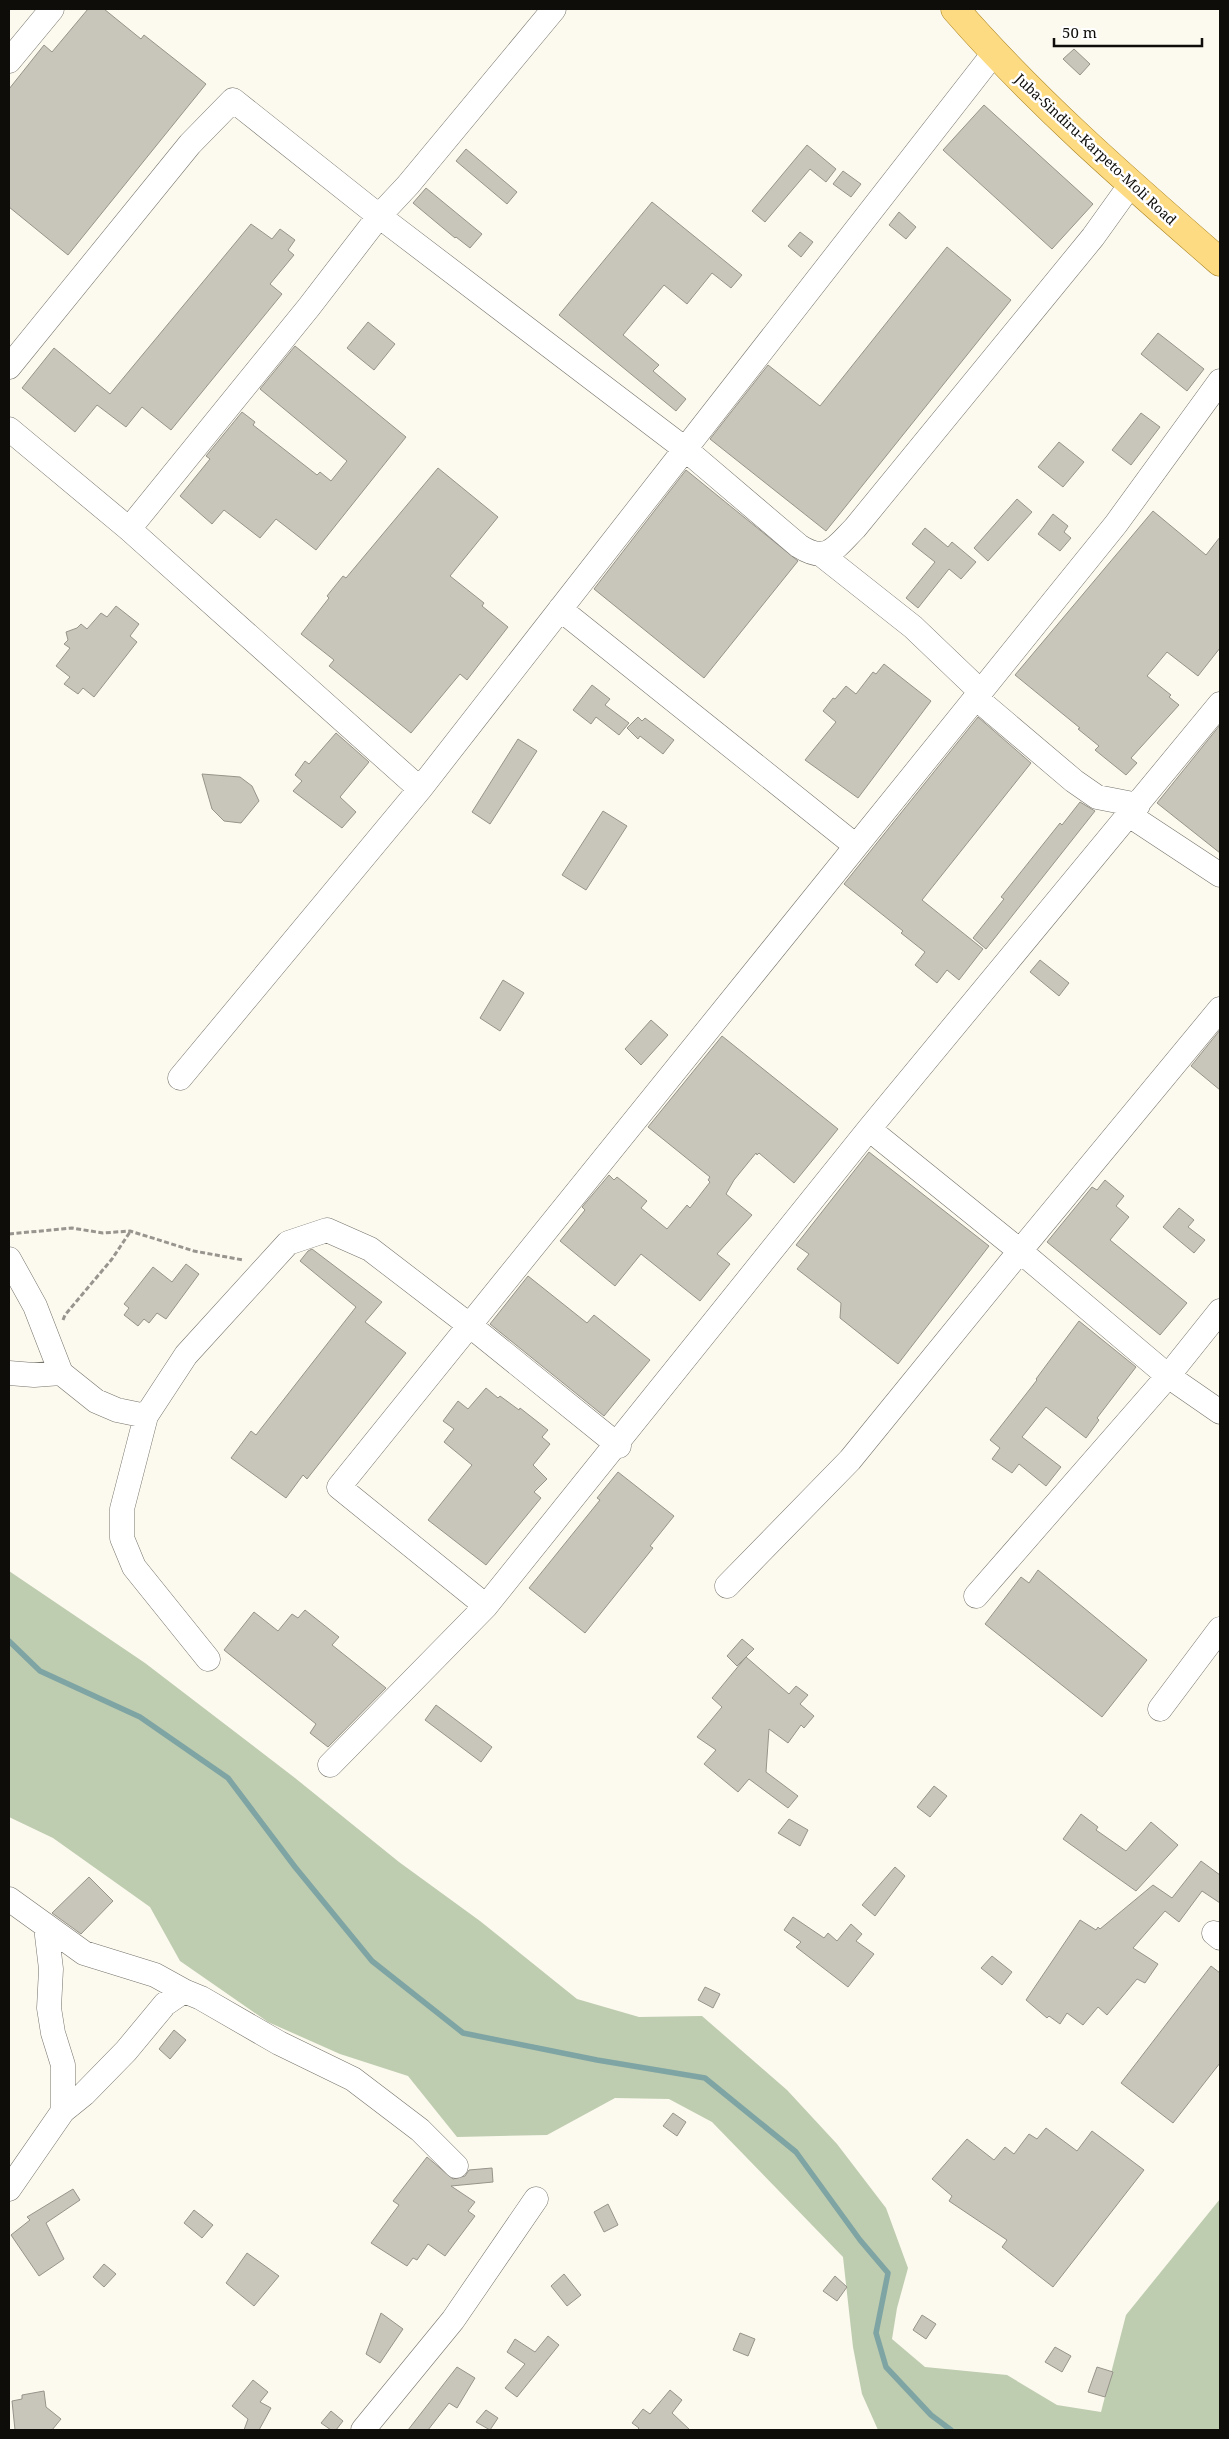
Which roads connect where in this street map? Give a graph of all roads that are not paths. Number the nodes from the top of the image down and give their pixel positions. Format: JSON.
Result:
{"nodes":[{"id":1,"x":52,"y":9,"type":"edge"},
{"id":2,"x":554,"y":9,"type":"edge"},
{"id":3,"x":955,"y":9,"type":"edge"},
{"id":4,"x":994,"y":53,"type":"junction"},
{"id":5,"x":9,"y":61,"type":"edge"},
{"id":6,"x":1131,"y":184,"type":"junction"},
{"id":7,"x":379,"y":216,"type":"junction"},
{"id":8,"x":1220,"y":262,"type":"edge"},
{"id":9,"x":9,"y":367,"type":"edge"},
{"id":10,"x":1220,"y":381,"type":"edge"},
{"id":11,"x":9,"y":429,"type":"edge"},
{"id":12,"x":685,"y":449,"type":"junction"},
{"id":13,"x":129,"y":529,"type":"junction"},
{"id":14,"x":822,"y":555,"type":"junction"},
{"id":15,"x":560,"y":609,"type":"junction"},
{"id":16,"x":979,"y":695,"type":"junction"},
{"id":17,"x":1220,"y":704,"type":"edge"},
{"id":18,"x":420,"y":789,"type":"junction"},
{"id":19,"x":1133,"y":810,"type":"junction"},
{"id":20,"x":856,"y":846,"type":"junction"},
{"id":21,"x":1220,"y":875,"type":"edge"},
{"id":22,"x":1220,"y":1009,"type":"edge"},
{"id":23,"x":180,"y":1078,"type":"dead end"},
{"id":24,"x":869,"y":1129,"type":"junction"},
{"id":25,"x":1020,"y":1251,"type":"junction"},
{"id":26,"x":9,"y":1259,"type":"edge"},
{"id":27,"x":1220,"y":1311,"type":"edge"},
{"id":28,"x":9,"y":1373,"type":"edge"},
{"id":29,"x":61,"y":1373,"type":"junction"},
{"id":30,"x":1168,"y":1376,"type":"junction"},
{"id":31,"x":1220,"y":1412,"type":"edge"},
{"id":32,"x":146,"y":1416,"type":"junction"},
{"id":33,"x":619,"y":1446,"type":"dead end"},
{"id":34,"x":728,"y":1586,"type":"dead end"},
{"id":35,"x":976,"y":1596,"type":"dead end"},
{"id":36,"x":486,"y":1606,"type":"junction"},
{"id":37,"x":1220,"y":1629,"type":"edge"},
{"id":38,"x":208,"y":1659,"type":"dead end"},
{"id":39,"x":1160,"y":1710,"type":"dead end"},
{"id":40,"x":330,"y":1765,"type":"dead end"},
{"id":41,"x":9,"y":1899,"type":"edge"},
{"id":42,"x":46,"y":1927,"type":"junction"},
{"id":43,"x":184,"y":1991,"type":"junction"},
{"id":44,"x":63,"y":2111,"type":"junction"},
{"id":45,"x":456,"y":2166,"type":"dead end"},
{"id":46,"x":9,"y":2189,"type":"edge"},
{"id":47,"x":536,"y":2199,"type":"dead end"},
{"id":48,"x":363,"y":2430,"type":"edge"}],
"edges":[{"from":1,"to":5,"type":"street"},
{"from":2,"to":7,"type":"street"},
{"from":3,"to":4,"type":"main road","name":"Juba-Sindiru-Karpeto-Moli Road"},
{"from":4,"to":6,"type":"main road","name":"Juba-Sindiru-Karpeto-Moli Road"},
{"from":4,"to":12,"type":"street"},
{"from":6,"to":8,"type":"main road","name":"Juba-Sindiru-Karpeto-Moli Road"},
{"from":6,"to":14,"type":"street"},
{"from":7,"to":9,"type":"street"},
{"from":7,"to":12,"type":"street"},
{"from":7,"to":13,"type":"street"},
{"from":10,"to":16,"type":"street"},
{"from":11,"to":13,"type":"street"},
{"from":12,"to":14,"type":"street"},
{"from":12,"to":15,"type":"street"},
{"from":13,"to":18,"type":"street"},
{"from":14,"to":16,"type":"street"},
{"from":15,"to":18,"type":"street"},
{"from":15,"to":20,"type":"street"},
{"from":16,"to":19,"type":"street"},
{"from":16,"to":20,"type":"street"},
{"from":17,"to":19,"type":"street"},
{"from":18,"to":23,"type":"street"},
{"from":19,"to":21,"type":"street"},
{"from":19,"to":24,"type":"street"},
{"from":20,"to":36,"type":"street"},
{"from":22,"to":25,"type":"street"},
{"from":24,"to":25,"type":"street"},
{"from":24,"to":36,"type":"street"},
{"from":25,"to":30,"type":"street"},
{"from":25,"to":34,"type":"street"},
{"from":26,"to":29,"type":"street"},
{"from":27,"to":30,"type":"street"},
{"from":28,"to":29,"type":"street"},
{"from":29,"to":32,"type":"street"},
{"from":30,"to":31,"type":"street"},
{"from":30,"to":35,"type":"street"},
{"from":32,"to":33,"type":"street"},
{"from":32,"to":38,"type":"street"},
{"from":36,"to":40,"type":"street"},
{"from":37,"to":39,"type":"street"},
{"from":41,"to":42,"type":"street"},
{"from":42,"to":43,"type":"street"},
{"from":42,"to":44,"type":"street"},
{"from":43,"to":44,"type":"street"},
{"from":43,"to":45,"type":"street"},
{"from":44,"to":46,"type":"street"},
{"from":47,"to":48,"type":"street"}]}
